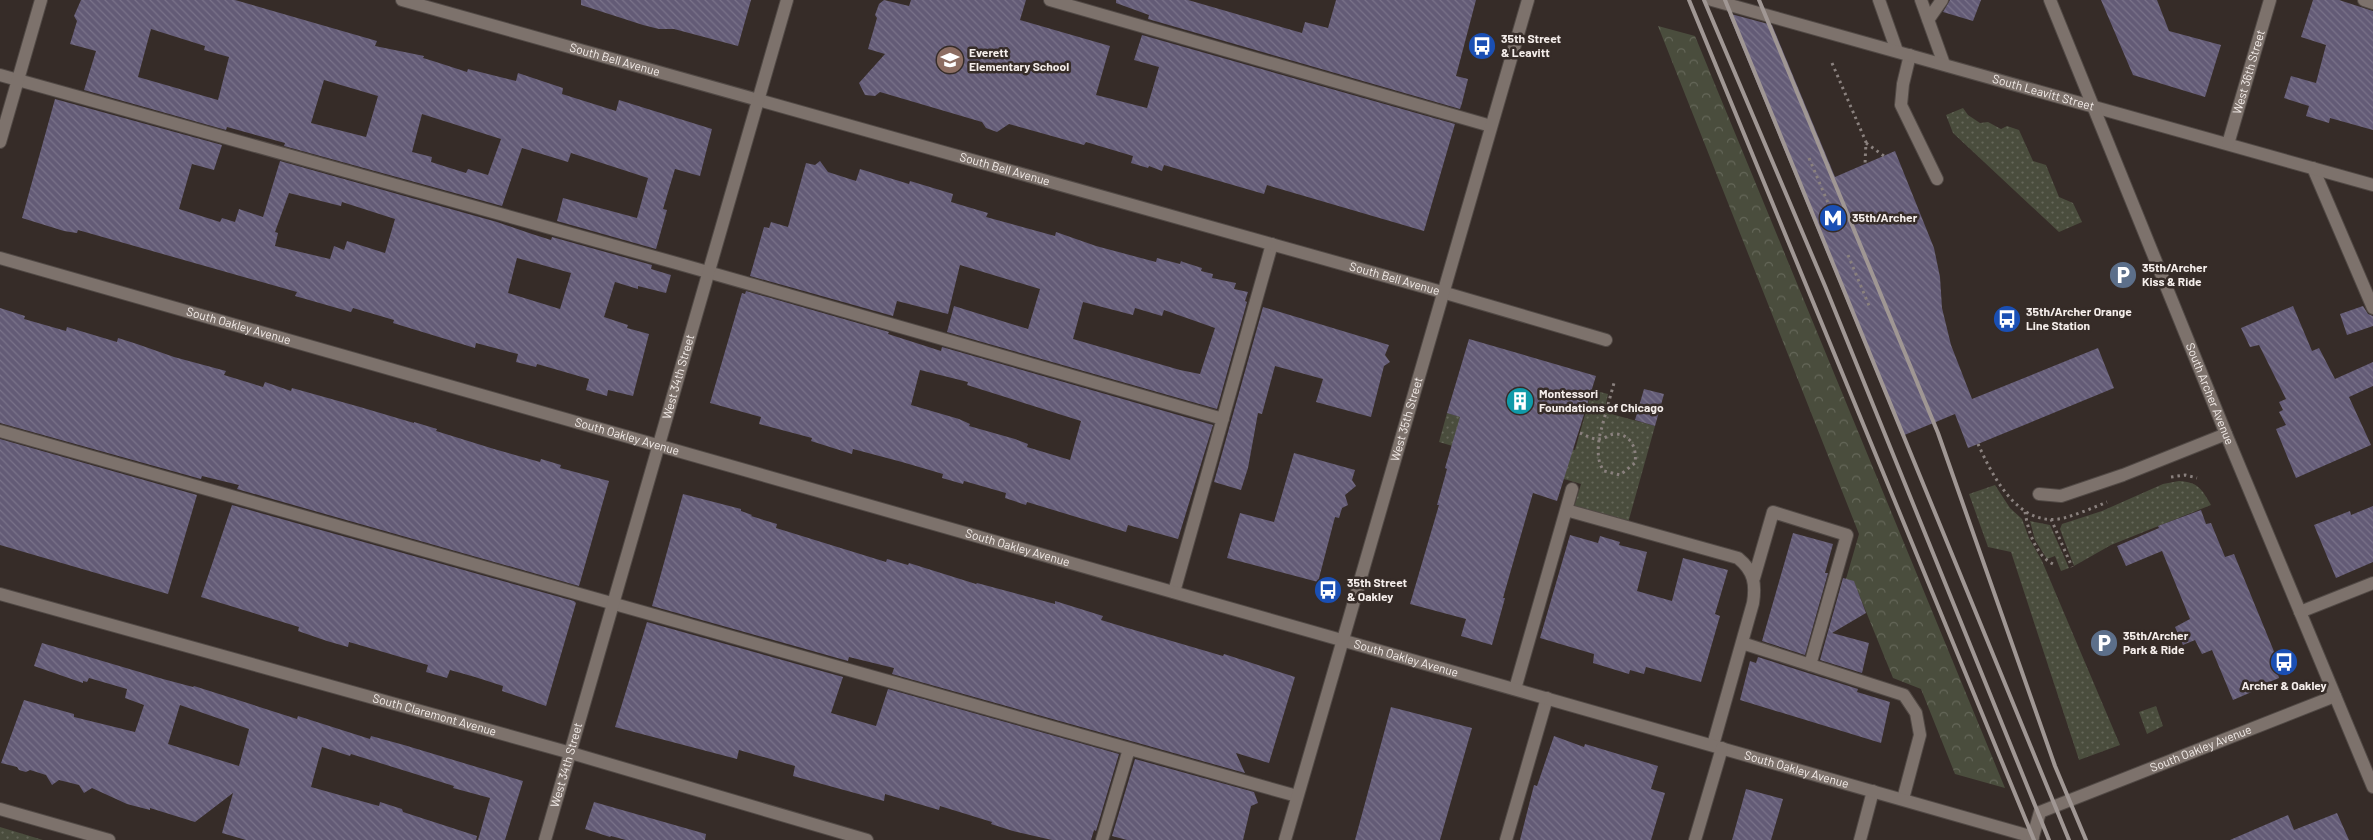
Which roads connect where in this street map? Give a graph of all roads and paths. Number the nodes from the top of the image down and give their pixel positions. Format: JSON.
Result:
{"nodes":[{"id":1,"x":40,"y":0,"type":"edge"},
{"id":2,"x":402,"y":0,"type":"edge"},
{"id":3,"x":787,"y":0,"type":"edge"},
{"id":4,"x":1050,"y":0,"type":"edge"},
{"id":5,"x":1528,"y":0,"type":"edge"},
{"id":6,"x":1712,"y":0,"type":"edge"},
{"id":7,"x":1878,"y":0,"type":"edge"},
{"id":8,"x":1921,"y":0,"type":"edge"},
{"id":9,"x":1942,"y":0,"type":"edge"},
{"id":10,"x":2050,"y":0,"type":"edge"},
{"id":11,"x":2270,"y":0,"type":"edge"},
{"id":12,"x":2364,"y":0,"type":"edge"},
{"id":13,"x":2373,"y":3,"type":"edge"},
{"id":14,"x":1928,"y":20,"type":"junction"},
{"id":15,"x":1903,"y":53,"type":"junction"},
{"id":16,"x":1832,"y":64,"type":"dead end"},
{"id":17,"x":1944,"y":64,"type":"junction"},
{"id":18,"x":0,"y":75,"type":"edge"},
{"id":19,"x":18,"y":80,"type":"junction"},
{"id":20,"x":758,"y":100,"type":"junction"},
{"id":21,"x":2092,"y":105,"type":"junction"},
{"id":22,"x":1491,"y":126,"type":"junction"},
{"id":23,"x":0,"y":142,"type":"edge"},
{"id":24,"x":1866,"y":142,"type":"junction"},
{"id":25,"x":2228,"y":144,"type":"junction"},
{"id":26,"x":1884,"y":156,"type":"dead end"},
{"id":27,"x":1809,"y":158,"type":"dead end"},
{"id":28,"x":1865,"y":164,"type":"dead end"},
{"id":29,"x":2313,"y":168,"type":"junction"},
{"id":30,"x":1937,"y":179,"type":"dead end"},
{"id":31,"x":2373,"y":185,"type":"edge"},
{"id":32,"x":1830,"y":210,"type":"dead end"},
{"id":33,"x":1272,"y":244,"type":"junction"},
{"id":34,"x":1848,"y":255,"type":"dead end"},
{"id":35,"x":0,"y":258,"type":"edge"},
{"id":36,"x":708,"y":272,"type":"junction"},
{"id":37,"x":1442,"y":292,"type":"junction"},
{"id":38,"x":1870,"y":308,"type":"dead end"},
{"id":39,"x":2373,"y":308,"type":"edge"},
{"id":40,"x":1606,"y":340,"type":"dead end"},
{"id":41,"x":1614,"y":383,"type":"dead end"},
{"id":42,"x":1223,"y":419,"type":"junction"},
{"id":43,"x":0,"y":431,"type":"edge"},
{"id":44,"x":1580,"y":433,"type":"dead end"},
{"id":45,"x":2226,"y":434,"type":"junction"},
{"id":46,"x":1599,"y":439,"type":"junction"},
{"id":47,"x":659,"y":446,"type":"junction"},
{"id":48,"x":1572,"y":489,"type":"dead end"},
{"id":49,"x":2039,"y":494,"type":"dead end"},
{"id":50,"x":1566,"y":510,"type":"junction"},
{"id":51,"x":2025,"y":511,"type":"dead end"},
{"id":52,"x":2050,"y":518,"type":"dead end"},
{"id":53,"x":2053,"y":564,"type":"dead end"},
{"id":54,"x":2072,"y":567,"type":"dead end"},
{"id":55,"x":1754,"y":578,"type":"junction"},
{"id":56,"x":2373,"y":583,"type":"edge"},
{"id":57,"x":1174,"y":592,"type":"junction"},
{"id":58,"x":0,"y":594,"type":"edge"},
{"id":59,"x":613,"y":604,"type":"junction"},
{"id":60,"x":2300,"y":612,"type":"junction"},
{"id":61,"x":1342,"y":640,"type":"junction"},
{"id":62,"x":1742,"y":643,"type":"junction"},
{"id":63,"x":1810,"y":665,"type":"junction"},
{"id":64,"x":1515,"y":689,"type":"junction"},
{"id":65,"x":2334,"y":696,"type":"junction"},
{"id":66,"x":1547,"y":698,"type":"junction"},
{"id":67,"x":1717,"y":747,"type":"junction"},
{"id":68,"x":1129,"y":749,"type":"junction"},
{"id":69,"x":570,"y":753,"type":"junction"},
{"id":70,"x":2373,"y":787,"type":"edge"},
{"id":71,"x":1873,"y":791,"type":"junction"},
{"id":72,"x":1297,"y":796,"type":"junction"},
{"id":73,"x":1903,"y":799,"type":"junction"},
{"id":74,"x":0,"y":809,"type":"edge"},
{"id":75,"x":2033,"y":838,"type":"edge"},
{"id":76,"x":109,"y":840,"type":"edge"},
{"id":77,"x":545,"y":840,"type":"edge"},
{"id":78,"x":867,"y":840,"type":"edge"},
{"id":79,"x":1102,"y":840,"type":"edge"},
{"id":80,"x":1285,"y":840,"type":"edge"},
{"id":81,"x":1506,"y":840,"type":"edge"},
{"id":82,"x":1696,"y":840,"type":"edge"},
{"id":83,"x":1860,"y":840,"type":"edge"}],
"edges":[{"from":1,"to":19,"type":"street"},
{"from":2,"to":20,"type":"street","name":"South Bell Avenue"},
{"from":3,"to":20,"type":"street","name":"West 34th Street"},
{"from":4,"to":22,"type":"street"},
{"from":5,"to":22,"type":"street","name":"West 35th Street"},
{"from":6,"to":15,"type":"street","name":"South Leavitt Street"},
{"from":7,"to":15,"type":"street"},
{"from":8,"to":14,"type":"street"},
{"from":9,"to":14,"type":"street"},
{"from":10,"to":21,"type":"street","name":"South Archer Avenue"},
{"from":11,"to":25,"type":"street","name":"West 36th Street"},
{"from":12,"to":13,"type":"street"},
{"from":14,"to":17,"type":"street"},
{"from":15,"to":17,"type":"street","name":"South Leavitt Street"},
{"from":15,"to":30,"type":"street"},
{"from":16,"to":24,"type":"path"},
{"from":17,"to":21,"type":"street","name":"South Leavitt Street"},
{"from":18,"to":19,"type":"street"},
{"from":19,"to":23,"type":"street"},
{"from":19,"to":36,"type":"street"},
{"from":20,"to":33,"type":"street","name":"South Bell Avenue"},
{"from":20,"to":36,"type":"street","name":"West 34th Street"},
{"from":21,"to":25,"type":"street","name":"South Leavitt Street"},
{"from":21,"to":45,"type":"street","name":"South Archer Avenue"},
{"from":22,"to":37,"type":"street","name":"West 35th Street"},
{"from":24,"to":26,"type":"path"},
{"from":24,"to":28,"type":"path"},
{"from":25,"to":29,"type":"street","name":"South Leavitt Street"},
{"from":27,"to":32,"type":"path"},
{"from":29,"to":31,"type":"street","name":"South Leavitt Street"},
{"from":29,"to":39,"type":"street"},
{"from":33,"to":37,"type":"street","name":"South Bell Avenue"},
{"from":33,"to":42,"type":"street"},
{"from":34,"to":38,"type":"path"},
{"from":35,"to":47,"type":"street","name":"South Oakley Avenue"},
{"from":36,"to":42,"type":"street"},
{"from":36,"to":47,"type":"street","name":"West 34th Street"},
{"from":37,"to":40,"type":"street","name":"South Bell Avenue"},
{"from":37,"to":61,"type":"street","name":"West 35th Street"},
{"from":41,"to":46,"type":"path"},
{"from":42,"to":57,"type":"street"},
{"from":43,"to":59,"type":"street"},
{"from":44,"to":46,"type":"path"},
{"from":45,"to":49,"type":"street"},
{"from":45,"to":60,"type":"street","name":"South Archer Avenue"},
{"from":46,"to":46,"type":"path"},
{"from":47,"to":57,"type":"street","name":"South Oakley Avenue"},
{"from":47,"to":59,"type":"street","name":"West 34th Street"},
{"from":48,"to":50,"type":"street"},
{"from":50,"to":55,"type":"street"},
{"from":50,"to":64,"type":"street"},
{"from":51,"to":53,"type":"path"},
{"from":52,"to":54,"type":"path"},
{"from":55,"to":62,"type":"street"},
{"from":55,"to":63,"type":"street"},
{"from":56,"to":60,"type":"street"},
{"from":57,"to":61,"type":"street","name":"South Oakley Avenue"},
{"from":58,"to":69,"type":"street","name":"South Claremont Avenue"},
{"from":59,"to":68,"type":"street"},
{"from":59,"to":69,"type":"street","name":"West 34th Street"},
{"from":60,"to":65,"type":"street","name":"South Archer Avenue"},
{"from":61,"to":64,"type":"street","name":"South Oakley Avenue"},
{"from":61,"to":72,"type":"street","name":"West 35th Street"},
{"from":62,"to":63,"type":"street"},
{"from":62,"to":67,"type":"street"},
{"from":63,"to":73,"type":"street"},
{"from":64,"to":66,"type":"street","name":"South Oakley Avenue"},
{"from":65,"to":70,"type":"street","name":"South Archer Avenue"},
{"from":65,"to":75,"type":"street","name":"South Oakley Avenue"},
{"from":66,"to":67,"type":"street","name":"South Oakley Avenue"},
{"from":66,"to":81,"type":"street"},
{"from":67,"to":71,"type":"street","name":"South Oakley Avenue"},
{"from":67,"to":82,"type":"street"},
{"from":68,"to":72,"type":"street"},
{"from":68,"to":79,"type":"street"},
{"from":69,"to":77,"type":"street","name":"West 34th Street"},
{"from":69,"to":78,"type":"street","name":"South Claremont Avenue"},
{"from":71,"to":73,"type":"street","name":"South Oakley Avenue"},
{"from":71,"to":83,"type":"street"},
{"from":72,"to":80,"type":"street","name":"West 35th Street"},
{"from":73,"to":75,"type":"street","name":"South Oakley Avenue"},
{"from":74,"to":76,"type":"street"}]}
